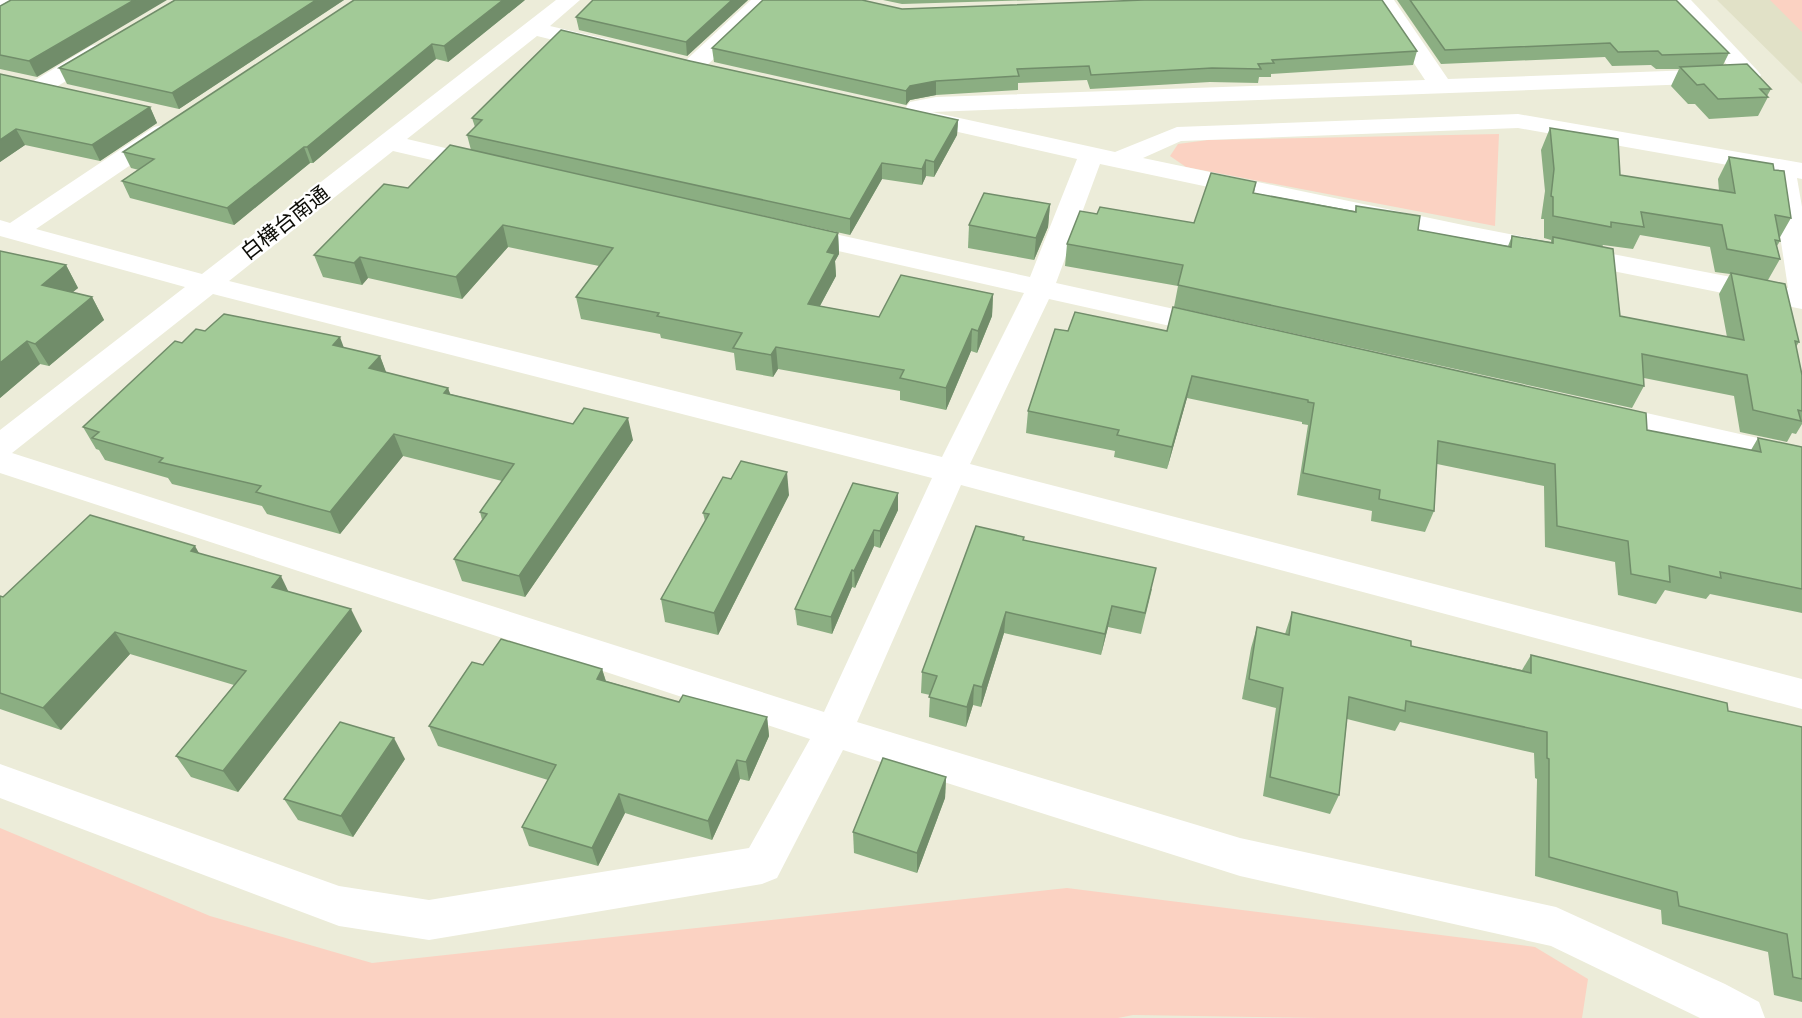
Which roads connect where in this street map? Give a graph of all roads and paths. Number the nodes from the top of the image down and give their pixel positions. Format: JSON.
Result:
{"nodes":[{"id":1,"x":8,"y":0,"type":"edge"},
{"id":2,"x":569,"y":0,"type":"edge"},
{"id":3,"x":764,"y":0,"type":"edge"},
{"id":4,"x":1383,"y":0,"type":"edge"},
{"id":5,"x":1679,"y":0,"type":"edge"},
{"id":6,"x":0,"y":4,"type":"edge"},
{"id":7,"x":531,"y":28,"type":"junction"},
{"id":8,"x":118,"y":40,"type":"edge"},
{"id":9,"x":623,"y":50,"type":"edge"},
{"id":10,"x":725,"y":74,"type":"edge"},
{"id":11,"x":1441,"y":86,"type":"junction"},
{"id":12,"x":73,"y":94,"type":"edge"},
{"id":13,"x":150,"y":112,"type":"edge"},
{"id":14,"x":388,"y":142,"type":"junction"},
{"id":15,"x":1104,"y":157,"type":"junction"},
{"id":16,"x":505,"y":168,"type":"edge"},
{"id":17,"x":1792,"y":170,"type":"edge"},
{"id":18,"x":772,"y":228,"type":"edge"},
{"id":19,"x":7,"y":230,"type":"edge"},
{"id":20,"x":208,"y":284,"type":"junction"},
{"id":21,"x":1040,"y":288,"type":"junction"},
{"id":22,"x":1802,"y":290,"type":"edge"},
{"id":23,"x":1802,"y":300,"type":"edge"},
{"id":24,"x":1236,"y":332,"type":"edge"},
{"id":25,"x":1571,"y":407,"type":"edge"},
{"id":26,"x":0,"y":446,"type":"edge"},
{"id":27,"x":1802,"y":459,"type":"edge"},
{"id":28,"x":0,"y":461,"type":"edge"},
{"id":29,"x":951,"y":471,"type":"junction"},
{"id":30,"x":1802,"y":694,"type":"edge"},
{"id":31,"x":834,"y":731,"type":"junction"},
{"id":32,"x":0,"y":781,"type":"edge"},
{"id":33,"x":1743,"y":1018,"type":"edge"}],
"edges":[{"from":1,"to":6,"type":"street"},
{"from":2,"to":7,"type":"street","name":"白樺台南通"},
{"from":3,"to":10,"type":"street"},
{"from":4,"to":11,"type":"street"},
{"from":5,"to":11,"type":"street"},
{"from":7,"to":9,"type":"street"},
{"from":7,"to":14,"type":"street","name":"白樺台南通"},
{"from":8,"to":12,"type":"street"},
{"from":11,"to":15,"type":"street"},
{"from":13,"to":19,"type":"street"},
{"from":14,"to":16,"type":"street"},
{"from":14,"to":20,"type":"street","name":"白樺台南通"},
{"from":15,"to":17,"type":"street"},
{"from":15,"to":21,"type":"street"},
{"from":15,"to":23,"type":"street"},
{"from":17,"to":22,"type":"street"},
{"from":18,"to":21,"type":"street"},
{"from":19,"to":20,"type":"street"},
{"from":20,"to":26,"type":"street","name":"白樺台南通"},
{"from":20,"to":29,"type":"street"},
{"from":21,"to":24,"type":"street"},
{"from":21,"to":29,"type":"street"},
{"from":25,"to":27,"type":"street"},
{"from":28,"to":31,"type":"street"},
{"from":29,"to":30,"type":"street"},
{"from":29,"to":31,"type":"street"},
{"from":31,"to":32,"type":"street"},
{"from":31,"to":33,"type":"street"}]}
